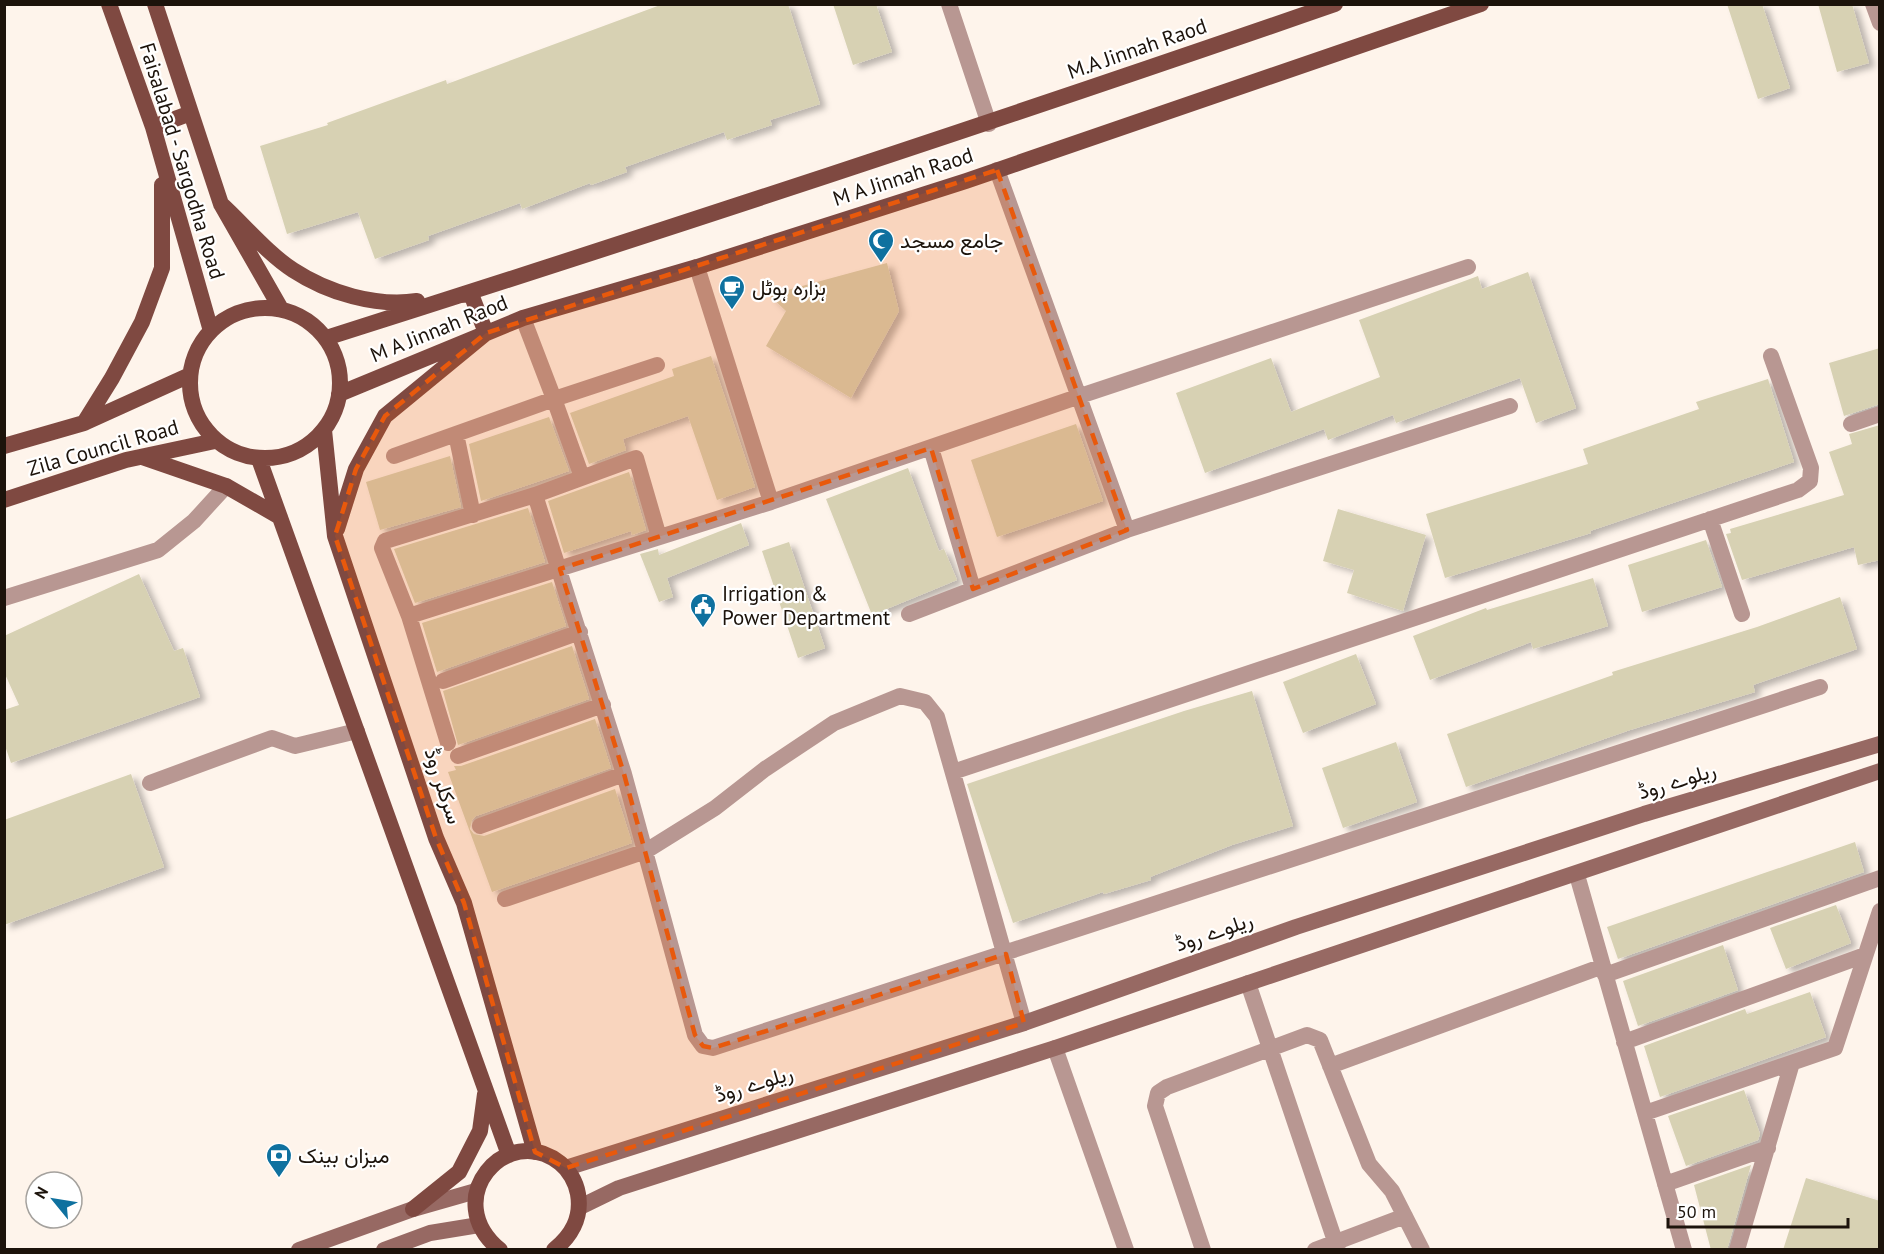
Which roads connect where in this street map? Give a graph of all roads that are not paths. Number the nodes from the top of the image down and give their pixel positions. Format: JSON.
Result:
{"nodes":[{"id":1,"x":109,"y":4,"type":"edge"},
{"id":2,"x":155,"y":4,"type":"edge"},
{"id":3,"x":949,"y":4,"type":"edge"},
{"id":4,"x":1335,"y":4,"type":"edge"},
{"id":5,"x":1481,"y":4,"type":"edge"},
{"id":6,"x":1873,"y":4,"type":"edge"},
{"id":7,"x":1880,"y":23,"type":"edge"},
{"id":8,"x":191,"y":113,"type":"junction"},
{"id":9,"x":989,"y":123,"type":"junction"},
{"id":10,"x":153,"y":128,"type":"junction"},
{"id":11,"x":162,"y":168,"type":"junction"},
{"id":12,"x":997,"y":171,"type":"junction"},
{"id":13,"x":221,"y":204,"type":"junction"},
{"id":14,"x":697,"y":267,"type":"junction"},
{"id":15,"x":1468,"y":267,"type":"dead end"},
{"id":16,"x":471,"y":294,"type":"junction"},
{"id":17,"x":281,"y":309,"type":"junction"},
{"id":18,"x":523,"y":318,"type":"junction"},
{"id":19,"x":211,"y":331,"type":"junction"},
{"id":20,"x":486,"y":333,"type":"junction"},
{"id":21,"x":326,"y":338,"type":"junction"},
{"id":22,"x":1771,"y":356,"type":"dead end"},
{"id":23,"x":657,"y":365,"type":"dead end"},
{"id":24,"x":190,"y":375,"type":"junction"},
{"id":25,"x":339,"y":394,"type":"junction"},
{"id":26,"x":1080,"y":396,"type":"junction"},
{"id":27,"x":554,"y":399,"type":"junction"},
{"id":28,"x":1510,"y":406,"type":"dead end"},
{"id":29,"x":1880,"y":414,"type":"edge"},
{"id":30,"x":84,"y":423,"type":"junction"},
{"id":31,"x":1851,"y":424,"type":"dead end"},
{"id":32,"x":324,"y":430,"type":"junction"},
{"id":33,"x":456,"y":434,"type":"junction"},
{"id":34,"x":215,"y":441,"type":"junction"},
{"id":35,"x":4,"y":446,"type":"edge"},
{"id":36,"x":931,"y":448,"type":"junction"},
{"id":37,"x":394,"y":456,"type":"dead end"},
{"id":38,"x":142,"y":457,"type":"junction"},
{"id":39,"x":260,"y":459,"type":"junction"},
{"id":40,"x":582,"y":477,"type":"junction"},
{"id":41,"x":226,"y":486,"type":"junction"},
{"id":42,"x":535,"y":495,"type":"junction"},
{"id":43,"x":4,"y":500,"type":"edge"},
{"id":44,"x":771,"y":502,"type":"junction"},
{"id":45,"x":473,"y":515,"type":"junction"},
{"id":46,"x":280,"y":517,"type":"junction"},
{"id":47,"x":1710,"y":519,"type":"junction"},
{"id":48,"x":1127,"y":530,"type":"junction"},
{"id":49,"x":335,"y":536,"type":"junction"},
{"id":50,"x":659,"y":537,"type":"junction"},
{"id":51,"x":560,"y":569,"type":"junction"},
{"id":52,"x":973,"y":589,"type":"junction"},
{"id":53,"x":4,"y":598,"type":"edge"},
{"id":54,"x":909,"y":614,"type":"dead end"},
{"id":55,"x":1742,"y":614,"type":"dead end"},
{"id":56,"x":409,"y":616,"type":"junction"},
{"id":57,"x":580,"y":632,"type":"junction"},
{"id":58,"x":443,"y":681,"type":"dead end"},
{"id":59,"x":1820,"y":687,"type":"dead end"},
{"id":60,"x":603,"y":705,"type":"junction"},
{"id":61,"x":357,"y":731,"type":"junction"},
{"id":62,"x":1880,"y":744,"type":"edge"},
{"id":63,"x":1880,"y":771,"type":"edge"},
{"id":64,"x":953,"y":772,"type":"junction"},
{"id":65,"x":624,"y":774,"type":"junction"},
{"id":66,"x":150,"y":783,"type":"dead end"},
{"id":67,"x":480,"y":826,"type":"dead end"},
{"id":68,"x":646,"y":851,"type":"junction"},
{"id":69,"x":1577,"y":875,"type":"junction"},
{"id":70,"x":1880,"y":878,"type":"edge"},
{"id":71,"x":505,"y":899,"type":"dead end"},
{"id":72,"x":1880,"y":911,"type":"edge"},
{"id":73,"x":1006,"y":954,"type":"junction"},
{"id":74,"x":1865,"y":955,"type":"junction"},
{"id":75,"x":1604,"y":970,"type":"junction"},
{"id":76,"x":1248,"y":983,"type":"junction"},
{"id":77,"x":1024,"y":1023,"type":"junction"},
{"id":78,"x":1624,"y":1042,"type":"junction"},
{"id":79,"x":1055,"y":1048,"type":"junction"},
{"id":80,"x":1270,"y":1049,"type":"junction"},
{"id":81,"x":1792,"y":1063,"type":"junction"},
{"id":82,"x":1330,"y":1066,"type":"junction"},
{"id":83,"x":486,"y":1090,"type":"junction"},
{"id":84,"x":1645,"y":1113,"type":"junction"},
{"id":85,"x":1768,"y":1148,"type":"junction"},
{"id":86,"x":536,"y":1152,"type":"junction"},
{"id":87,"x":509,"y":1155,"type":"junction"},
{"id":88,"x":566,"y":1168,"type":"junction"},
{"id":89,"x":1665,"y":1184,"type":"junction"},
{"id":90,"x":476,"y":1191,"type":"junction"},
{"id":91,"x":580,"y":1207,"type":"junction"},
{"id":92,"x":412,"y":1209,"type":"junction"},
{"id":93,"x":1405,"y":1215,"type":"junction"},
{"id":94,"x":479,"y":1225,"type":"junction"},
{"id":95,"x":1336,"y":1246,"type":"edge"},
{"id":96,"x":299,"y":1250,"type":"edge"},
{"id":97,"x":384,"y":1250,"type":"edge"},
{"id":98,"x":500,"y":1250,"type":"edge"},
{"id":99,"x":554,"y":1250,"type":"edge"},
{"id":100,"x":1125,"y":1250,"type":"edge"},
{"id":101,"x":1203,"y":1250,"type":"edge"},
{"id":102,"x":1315,"y":1250,"type":"edge"},
{"id":103,"x":1422,"y":1250,"type":"edge"},
{"id":104,"x":1684,"y":1250,"type":"edge"},
{"id":105,"x":1737,"y":1250,"type":"edge"}],
"edges":[{"from":1,"to":10,"type":"main road","name":"Faisalabad - Sargodha Road"},
{"from":2,"to":8,"type":"main road","name":"Faisalabad - Sargodha Road"},
{"from":3,"to":9,"type":"street"},
{"from":4,"to":9,"type":"main road","name":"M.A Jinnah Raod"},
{"from":5,"to":12,"type":"main road","name":"M A Jinnah Raod"},
{"from":6,"to":7,"type":"street"},
{"from":8,"to":10,"type":"main road"},
{"from":8,"to":13,"type":"main road","name":"Faisalabad - Sargodha Road"},
{"from":9,"to":16,"type":"main road","name":"M A Jinnah Raod"},
{"from":10,"to":11,"type":"main road","name":"Faisalabad - Sargodha Road"},
{"from":11,"to":19,"type":"main road","name":"Faisalabad - Sargodha Road"},
{"from":11,"to":30,"type":"main road"},
{"from":12,"to":14,"type":"main road","name":"M A Jinnah Raod"},
{"from":12,"to":26,"type":"street"},
{"from":13,"to":16,"type":"main road"},
{"from":13,"to":17,"type":"main road","name":"Faisalabad - Sargodha Road"},
{"from":14,"to":18,"type":"main road","name":"M A Jinnah Raod"},
{"from":14,"to":44,"type":"street"},
{"from":15,"to":26,"type":"street"},
{"from":16,"to":20,"type":"main road"},
{"from":16,"to":21,"type":"main road","name":"M A Jinnah Raod"},
{"from":17,"to":19,"type":"main road"},
{"from":17,"to":21,"type":"main road"},
{"from":18,"to":20,"type":"main road","name":"M A Jinnah Raod"},
{"from":18,"to":27,"type":"street"},
{"from":19,"to":24,"type":"main road"},
{"from":20,"to":25,"type":"main road","name":"M A Jinnah Raod"},
{"from":20,"to":49,"type":"main road"},
{"from":21,"to":25,"type":"main road"},
{"from":22,"to":47,"type":"street"},
{"from":23,"to":27,"type":"street"},
{"from":24,"to":30,"type":"main road","name":"Zila Council Road"},
{"from":24,"to":34,"type":"main road"},
{"from":25,"to":32,"type":"main road"},
{"from":26,"to":36,"type":"street"},
{"from":26,"to":48,"type":"street"},
{"from":27,"to":33,"type":"street"},
{"from":27,"to":40,"type":"street"},
{"from":28,"to":48,"type":"street"},
{"from":29,"to":31,"type":"street"},
{"from":30,"to":35,"type":"main road","name":"Zila Council Road"},
{"from":32,"to":39,"type":"main road"},
{"from":32,"to":49,"type":"main road","name":"سرکلر روڈ"},
{"from":33,"to":37,"type":"street"},
{"from":33,"to":45,"type":"street"},
{"from":34,"to":38,"type":"main road","name":"Zila Council Road"},
{"from":34,"to":39,"type":"main road"},
{"from":36,"to":44,"type":"street"},
{"from":36,"to":52,"type":"street"},
{"from":38,"to":41,"type":"main road"},
{"from":38,"to":43,"type":"main road","name":"Zila Council Road"},
{"from":39,"to":46,"type":"main road"},
{"from":40,"to":42,"type":"street"},
{"from":40,"to":50,"type":"street"},
{"from":41,"to":46,"type":"main road"},
{"from":41,"to":53,"type":"street"},
{"from":42,"to":45,"type":"street"},
{"from":42,"to":51,"type":"street"},
{"from":44,"to":50,"type":"street"},
{"from":45,"to":56,"type":"street"},
{"from":46,"to":61,"type":"main road"},
{"from":47,"to":55,"type":"street"},
{"from":47,"to":64,"type":"street"},
{"from":48,"to":52,"type":"street"},
{"from":49,"to":86,"type":"main road","name":"سرکلر روڈ"},
{"from":50,"to":51,"type":"street"},
{"from":51,"to":56,"type":"street"},
{"from":51,"to":57,"type":"street"},
{"from":52,"to":54,"type":"street"},
{"from":56,"to":60,"type":"street"},
{"from":57,"to":58,"type":"street"},
{"from":57,"to":60,"type":"street"},
{"from":59,"to":73,"type":"street"},
{"from":60,"to":65,"type":"street"},
{"from":61,"to":66,"type":"street"},
{"from":61,"to":83,"type":"main road"},
{"from":62,"to":77,"type":"main road","name":"ریلوے روڈ"},
{"from":63,"to":69,"type":"main road"},
{"from":64,"to":68,"type":"street"},
{"from":64,"to":73,"type":"street"},
{"from":65,"to":67,"type":"street"},
{"from":65,"to":68,"type":"street"},
{"from":68,"to":71,"type":"street"},
{"from":68,"to":73,"type":"street"},
{"from":69,"to":75,"type":"street"},
{"from":69,"to":76,"type":"main road"},
{"from":70,"to":75,"type":"street"},
{"from":72,"to":74,"type":"street"},
{"from":73,"to":77,"type":"street"},
{"from":74,"to":78,"type":"street"},
{"from":74,"to":81,"type":"street"},
{"from":75,"to":78,"type":"street"},
{"from":75,"to":82,"type":"street"},
{"from":76,"to":79,"type":"main road"},
{"from":76,"to":80,"type":"street"},
{"from":77,"to":88,"type":"main road","name":"ریلوے روڈ"},
{"from":78,"to":84,"type":"street"},
{"from":79,"to":91,"type":"main road"},
{"from":79,"to":100,"type":"street"},
{"from":80,"to":82,"type":"street"},
{"from":80,"to":95,"type":"street"},
{"from":80,"to":101,"type":"street"},
{"from":81,"to":84,"type":"street"},
{"from":81,"to":85,"type":"street"},
{"from":82,"to":93,"type":"street"},
{"from":83,"to":87,"type":"main road"},
{"from":83,"to":92,"type":"main road"},
{"from":84,"to":89,"type":"street"},
{"from":85,"to":89,"type":"street"},
{"from":85,"to":105,"type":"street"},
{"from":86,"to":87,"type":"main road"},
{"from":86,"to":88,"type":"main road"},
{"from":87,"to":90,"type":"main road"},
{"from":88,"to":91,"type":"main road"},
{"from":89,"to":104,"type":"street"},
{"from":90,"to":92,"type":"main road"},
{"from":90,"to":94,"type":"main road"},
{"from":91,"to":99,"type":"main road"},
{"from":92,"to":96,"type":"main road"},
{"from":93,"to":95,"type":"street"},
{"from":93,"to":103,"type":"street"},
{"from":94,"to":97,"type":"main road"},
{"from":94,"to":98,"type":"main road"},
{"from":95,"to":102,"type":"street"}]}
